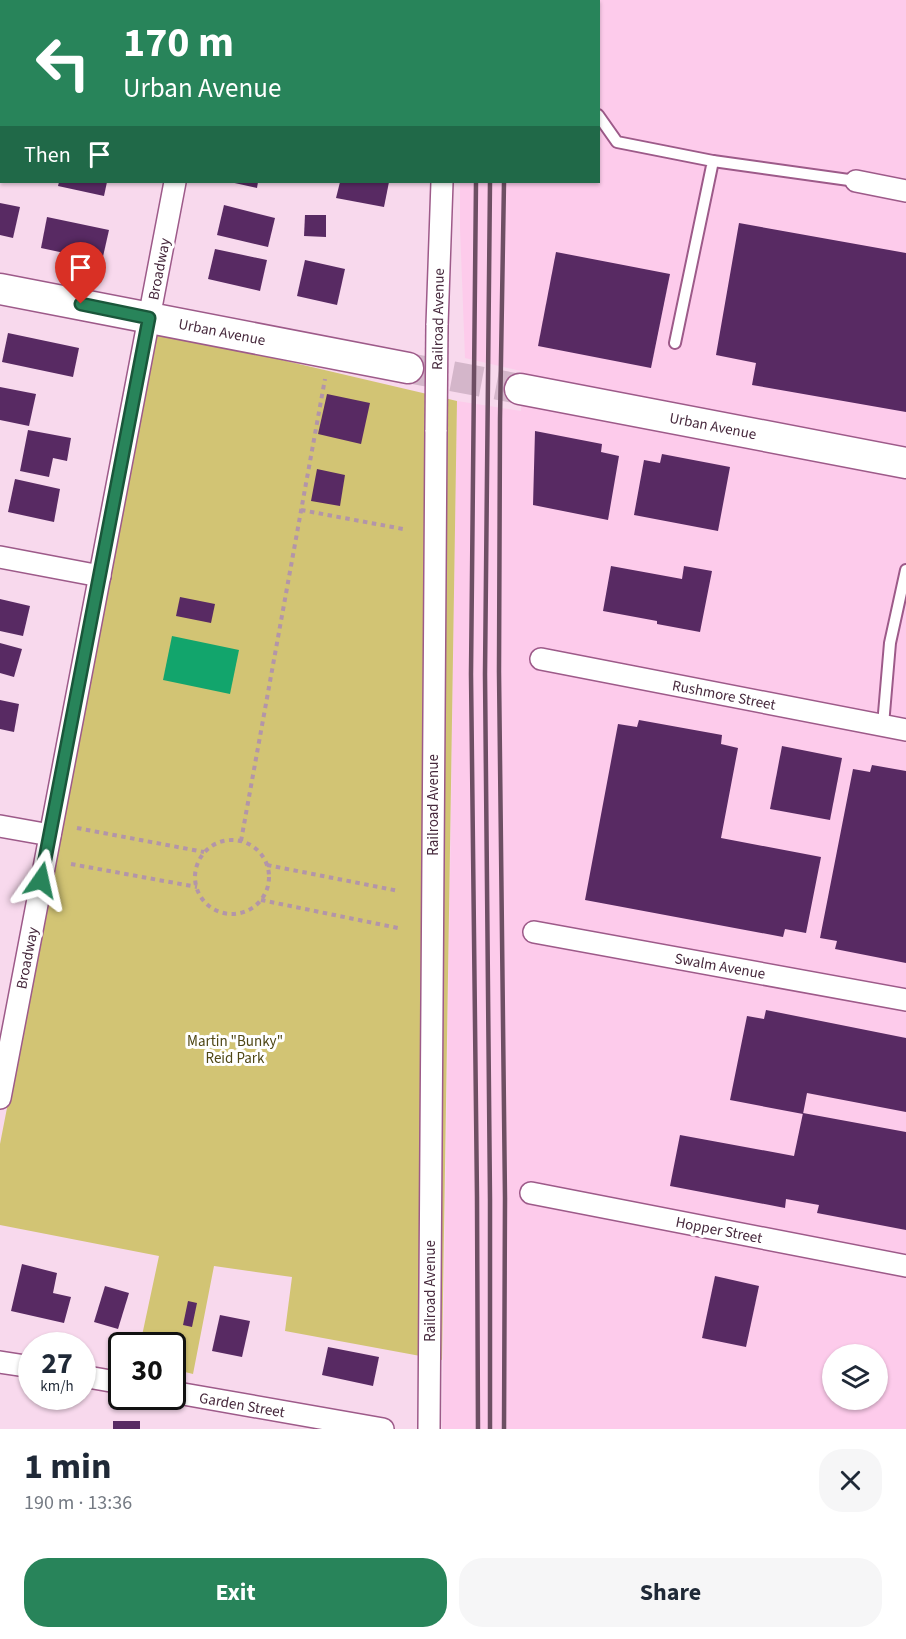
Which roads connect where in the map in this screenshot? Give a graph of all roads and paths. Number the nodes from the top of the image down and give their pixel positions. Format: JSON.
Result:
{"nodes":[{"id":1,"x":600,"y":118,"type":"edge"},
{"id":2,"x":713,"y":161,"type":"junction"},
{"id":3,"x":856,"y":181,"type":"joint"},
{"id":4,"x":175,"y":183,"type":"edge"},
{"id":5,"x":442,"y":183,"type":"edge"},
{"id":6,"x":906,"y":191,"type":"edge"},
{"id":7,"x":0,"y":289,"type":"edge"},
{"id":8,"x":149,"y":318,"type":"junction"},
{"id":9,"x":675,"y":343,"type":"dead end"},
{"id":10,"x":408,"y":368,"type":"tunnel mouth"},
{"id":11,"x":325,"y":375,"type":"dead end"},
{"id":12,"x":519,"y":389,"type":"tunnel mouth"},
{"id":13,"x":906,"y":463,"type":"edge"},
{"id":14,"x":301,"y":510,"type":"junction"},
{"id":15,"x":403,"y":529,"type":"dead end"},
{"id":16,"x":0,"y":557,"type":"edge"},
{"id":17,"x":906,"y":570,"type":"edge"},
{"id":18,"x":100,"y":576,"type":"junction"},
{"id":19,"x":541,"y":659,"type":"dead end"},
{"id":20,"x":883,"y":725,"type":"junction"},
{"id":21,"x":906,"y":730,"type":"edge"},
{"id":22,"x":0,"y":826,"type":"edge"},
{"id":23,"x":77,"y":828,"type":"dead end"},
{"id":24,"x":50,"y":835,"type":"junction"},
{"id":25,"x":241,"y":841,"type":"junction"},
{"id":26,"x":204,"y":852,"type":"junction"},
{"id":27,"x":70,"y":864,"type":"dead end"},
{"id":28,"x":267,"y":865,"type":"junction"},
{"id":29,"x":197,"y":887,"type":"junction"},
{"id":30,"x":399,"y":891,"type":"dead end"},
{"id":31,"x":261,"y":900,"type":"junction"},
{"id":32,"x":398,"y":928,"type":"dead end"},
{"id":33,"x":534,"y":932,"type":"dead end"},
{"id":34,"x":906,"y":1000,"type":"edge"},
{"id":35,"x":0,"y":1094,"type":"edge"},
{"id":36,"x":531,"y":1193,"type":"dead end"},
{"id":37,"x":906,"y":1266,"type":"edge"},
{"id":38,"x":0,"y":1362,"type":"edge"},
{"id":39,"x":18,"y":1365,"type":"edge"},
{"id":40,"x":186,"y":1395,"type":"edge"},
{"id":41,"x":347,"y":1426,"type":"edge"},
{"id":42,"x":383,"y":1429,"type":"edge"},
{"id":43,"x":429,"y":1429,"type":"edge"}],
"edges":[{"from":1,"to":2,"type":"lane"},
{"from":2,"to":3,"type":"lane"},
{"from":2,"to":9,"type":"lane"},
{"from":3,"to":6,"type":"street"},
{"from":4,"to":8,"type":"street","name":"Broadway"},
{"from":5,"to":43,"type":"street","name":"Railroad Avenue","bridge":true},
{"from":7,"to":8,"type":"street","name":"Urban Avenue"},
{"from":8,"to":10,"type":"street","name":"Urban Avenue"},
{"from":8,"to":18,"type":"street","name":"Broadway"},
{"from":11,"to":14,"type":"path"},
{"from":12,"to":13,"type":"street","name":"Urban Avenue"},
{"from":14,"to":15,"type":"path"},
{"from":14,"to":25,"type":"path"},
{"from":16,"to":18,"type":"street"},
{"from":17,"to":20,"type":"lane"},
{"from":18,"to":24,"type":"street","name":"Broadway"},
{"from":19,"to":20,"type":"street","name":"Rushmore Street"},
{"from":20,"to":21,"type":"street","name":"Rushmore Street"},
{"from":22,"to":24,"type":"street"},
{"from":23,"to":26,"type":"path"},
{"from":24,"to":35,"type":"street","name":"Broadway"},
{"from":25,"to":26,"type":"path"},
{"from":25,"to":28,"type":"path"},
{"from":26,"to":29,"type":"path"},
{"from":27,"to":29,"type":"path"},
{"from":28,"to":30,"type":"path"},
{"from":28,"to":31,"type":"path"},
{"from":29,"to":31,"type":"path"},
{"from":31,"to":32,"type":"path"},
{"from":33,"to":34,"type":"street","name":"Swalm Avenue"},
{"from":36,"to":37,"type":"street","name":"Hopper Street"},
{"from":38,"to":39,"type":"street"},
{"from":40,"to":41,"type":"street","name":"Garden Street"},
{"from":41,"to":42,"type":"street","name":"Garden Street"}]}
